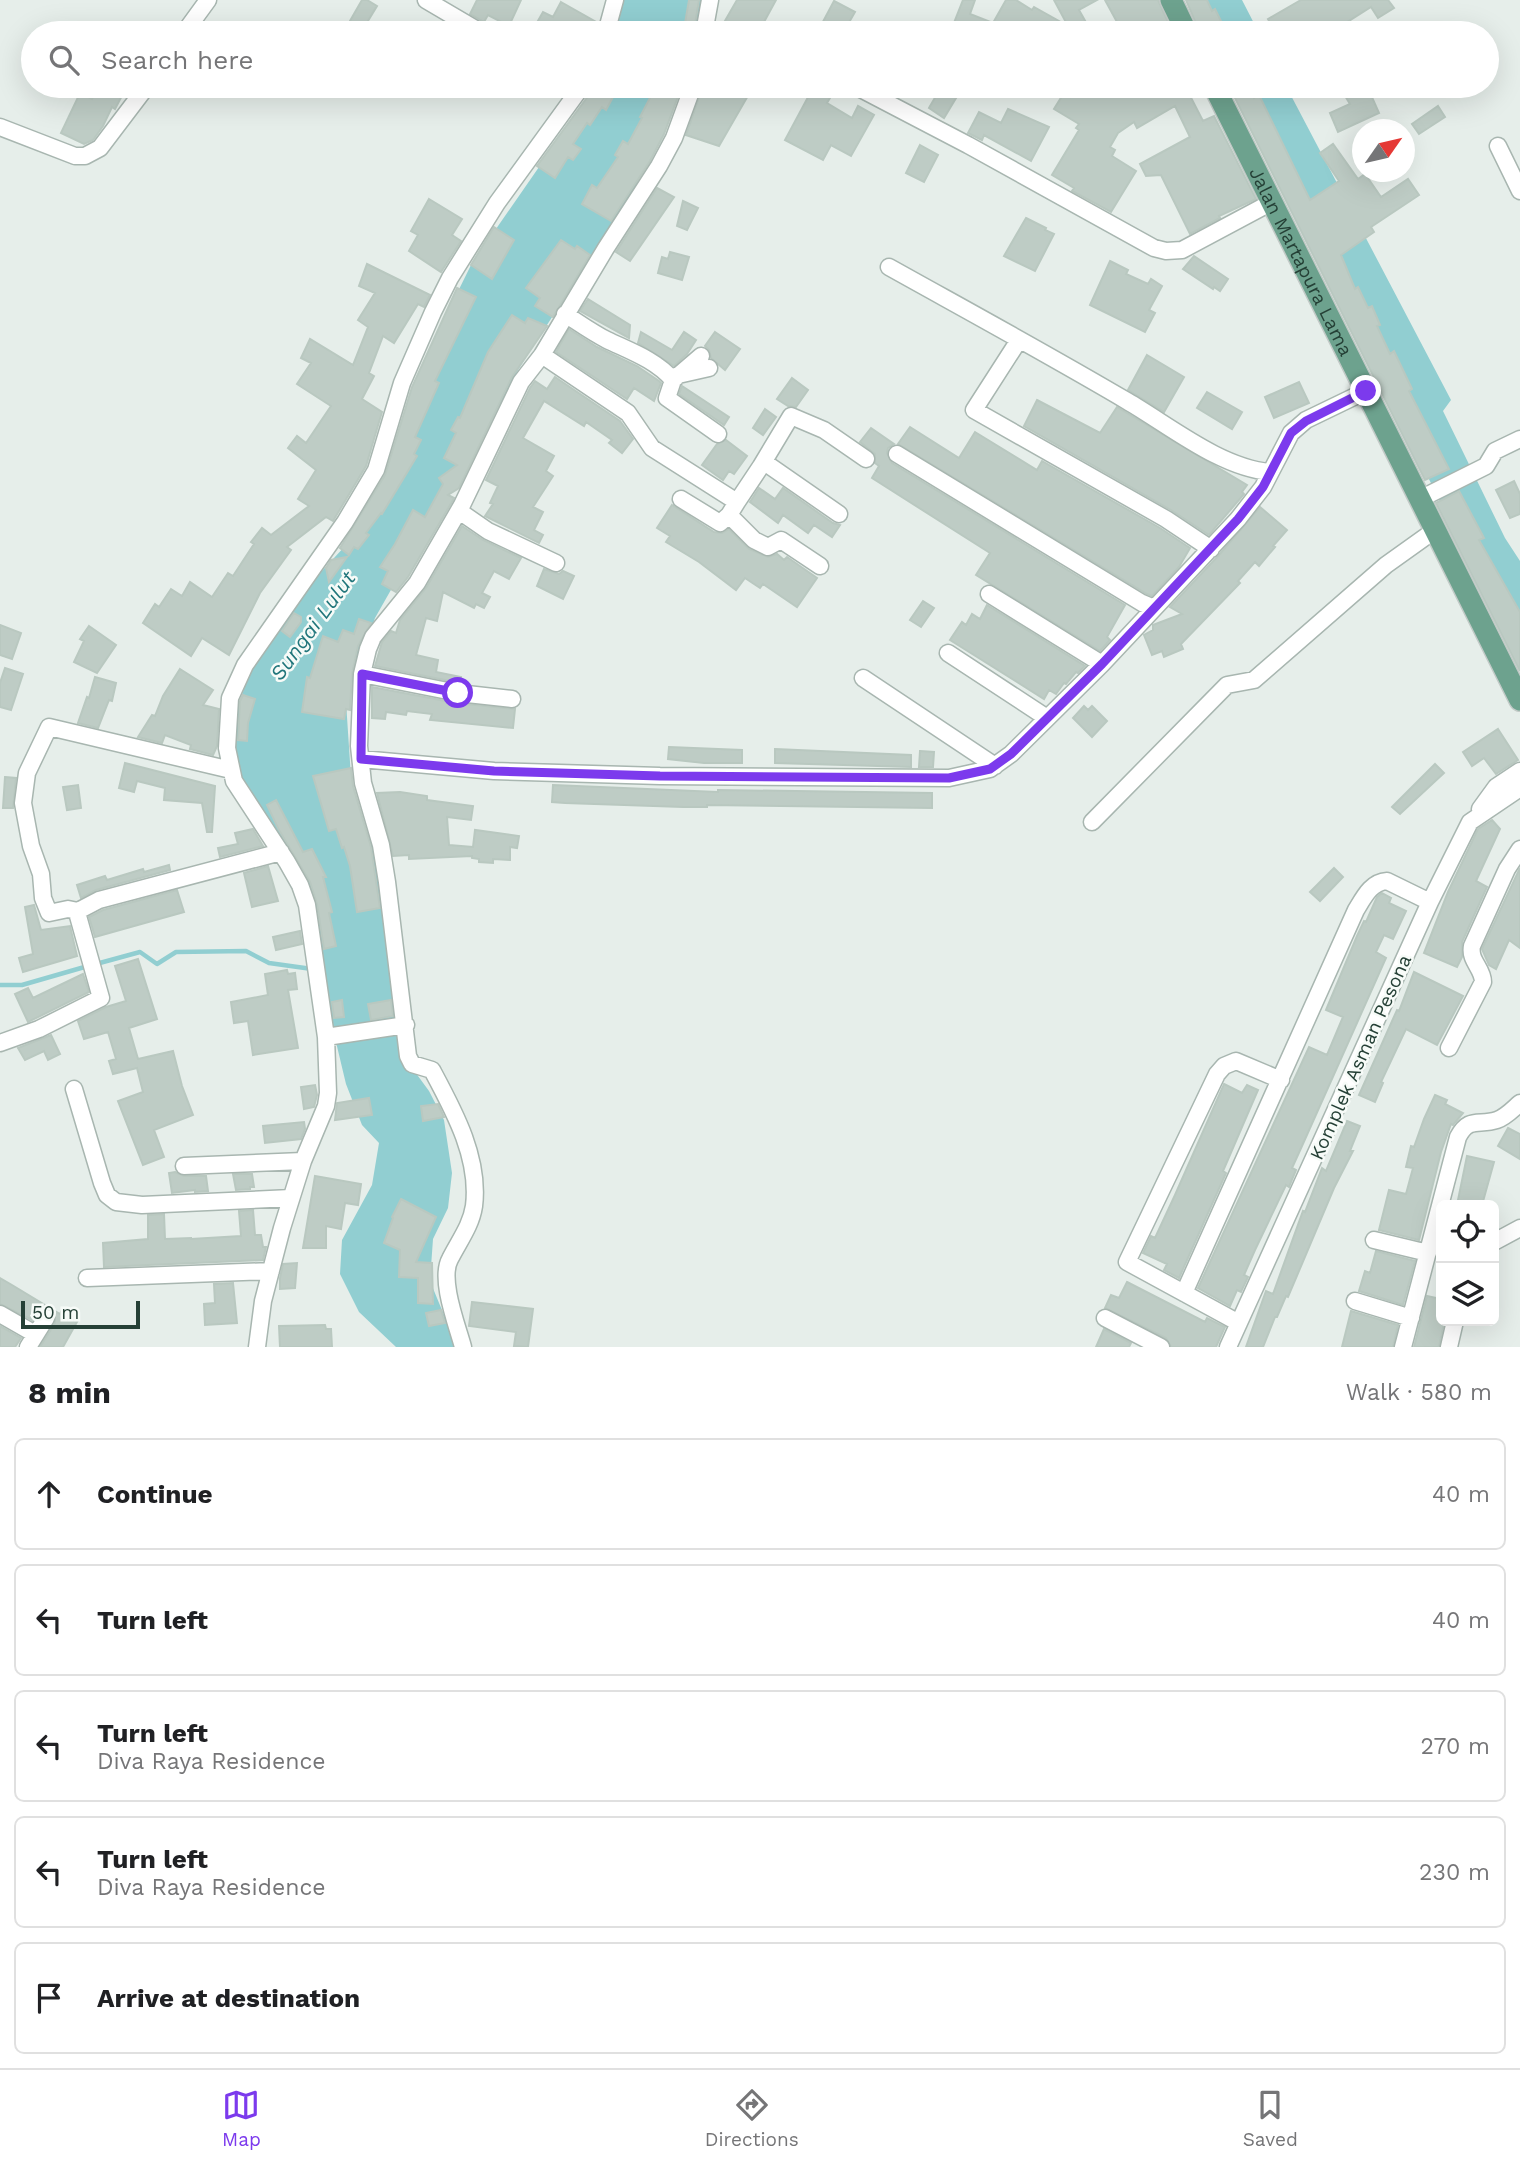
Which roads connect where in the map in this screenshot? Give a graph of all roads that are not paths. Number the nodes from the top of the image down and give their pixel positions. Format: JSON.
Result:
{"nodes":[{"id":1,"x":208,"y":0,"type":"edge"},
{"id":2,"x":426,"y":0,"type":"edge"},
{"id":3,"x":615,"y":0,"type":"edge"},
{"id":4,"x":710,"y":0,"type":"edge"},
{"id":5,"x":1171,"y":0,"type":"edge"},
{"id":6,"x":193,"y":21,"type":"edge"},
{"id":7,"x":462,"y":21,"type":"edge"},
{"id":8,"x":609,"y":21,"type":"edge"},
{"id":9,"x":706,"y":21,"type":"edge"},
{"id":10,"x":1181,"y":21,"type":"edge"},
{"id":11,"x":138,"y":98,"type":"edge"},
{"id":12,"x":568,"y":98,"type":"edge"},
{"id":13,"x":689,"y":98,"type":"edge"},
{"id":14,"x":878,"y":98,"type":"edge"},
{"id":15,"x":1220,"y":98,"type":"edge"},
{"id":16,"x":0,"y":127,"type":"edge"},
{"id":17,"x":1498,"y":146,"type":"dead end"},
{"id":18,"x":1520,"y":191,"type":"edge"},
{"id":19,"x":1272,"y":202,"type":"junction"},
{"id":20,"x":889,"y":267,"type":"dead end"},
{"id":21,"x":565,"y":314,"type":"junction"},
{"id":22,"x":1019,"y":340,"type":"junction"},
{"id":23,"x":542,"y":355,"type":"junction"},
{"id":24,"x":705,"y":362,"type":"dead end"},
{"id":25,"x":676,"y":377,"type":"junction"},
{"id":26,"x":1366,"y":391,"type":"junction"},
{"id":27,"x":718,"y":433,"type":"dead end"},
{"id":28,"x":1520,"y":439,"type":"edge"},
{"id":29,"x":1520,"y":450,"type":"edge"},
{"id":30,"x":897,"y":454,"type":"dead end"},
{"id":31,"x":866,"y":459,"type":"dead end"},
{"id":32,"x":761,"y":466,"type":"junction"},
{"id":33,"x":1485,"y":467,"type":"junction"},
{"id":34,"x":1270,"y":472,"type":"junction"},
{"id":35,"x":1427,"y":496,"type":"junction"},
{"id":36,"x":681,"y":499,"type":"dead end"},
{"id":37,"x":733,"y":509,"type":"junction"},
{"id":38,"x":458,"y":511,"type":"junction"},
{"id":39,"x":839,"y":514,"type":"dead end"},
{"id":40,"x":1436,"y":530,"type":"junction"},
{"id":41,"x":1212,"y":549,"type":"junction"},
{"id":42,"x":556,"y":563,"type":"dead end"},
{"id":43,"x":820,"y":566,"type":"dead end"},
{"id":44,"x":989,"y":594,"type":"dead end"},
{"id":45,"x":1154,"y":608,"type":"junction"},
{"id":46,"x":948,"y":653,"type":"dead end"},
{"id":47,"x":1102,"y":664,"type":"junction"},
{"id":48,"x":362,"y":674,"type":"junction"},
{"id":49,"x":863,"y":678,"type":"dead end"},
{"id":50,"x":512,"y":699,"type":"dead end"},
{"id":51,"x":1520,"y":699,"type":"edge"},
{"id":52,"x":1047,"y":718,"type":"junction"},
{"id":53,"x":361,"y":759,"type":"junction"},
{"id":54,"x":995,"y":766,"type":"junction"},
{"id":55,"x":231,"y":770,"type":"junction"},
{"id":56,"x":1520,"y":771,"type":"edge"},
{"id":57,"x":1520,"y":788,"type":"edge"},
{"id":58,"x":1092,"y":822,"type":"dead end"},
{"id":59,"x":1471,"y":822,"type":"junction"},
{"id":60,"x":1520,"y":849,"type":"edge"},
{"id":61,"x":281,"y":852,"type":"junction"},
{"id":62,"x":1430,"y":902,"type":"junction"},
{"id":63,"x":78,"y":911,"type":"junction"},
{"id":64,"x":405,"y":1026,"type":"junction"},
{"id":65,"x":328,"y":1036,"type":"junction"},
{"id":66,"x":0,"y":1043,"type":"edge"},
{"id":67,"x":1449,"y":1048,"type":"dead end"},
{"id":68,"x":1281,"y":1080,"type":"junction"},
{"id":69,"x":74,"y":1089,"type":"dead end"},
{"id":70,"x":1520,"y":1103,"type":"edge"},
{"id":71,"x":303,"y":1161,"type":"junction"},
{"id":72,"x":184,"y":1166,"type":"dead end"},
{"id":73,"x":291,"y":1198,"type":"junction"},
{"id":74,"x":1520,"y":1228,"type":"edge"},
{"id":75,"x":1499,"y":1239,"type":"edge"},
{"id":76,"x":1374,"y":1240,"type":"dead end"},
{"id":77,"x":1428,"y":1253,"type":"junction"},
{"id":78,"x":271,"y":1271,"type":"junction"},
{"id":79,"x":87,"y":1278,"type":"dead end"},
{"id":80,"x":1184,"y":1293,"type":"junction"},
{"id":81,"x":1355,"y":1301,"type":"dead end"},
{"id":82,"x":0,"y":1314,"type":"edge"},
{"id":83,"x":46,"y":1318,"type":"dead end"},
{"id":84,"x":1105,"y":1318,"type":"dead end"},
{"id":85,"x":1411,"y":1318,"type":"junction"},
{"id":86,"x":1239,"y":1323,"type":"junction"},
{"id":87,"x":1454,"y":1326,"type":"edge"},
{"id":88,"x":31,"y":1341,"type":"edge"},
{"id":89,"x":257,"y":1347,"type":"edge"},
{"id":90,"x":463,"y":1347,"type":"edge"},
{"id":91,"x":1161,"y":1347,"type":"edge"},
{"id":92,"x":1228,"y":1347,"type":"edge"},
{"id":93,"x":1403,"y":1347,"type":"edge"},
{"id":94,"x":1449,"y":1347,"type":"edge"}],
"edges":[{"from":1,"to":6,"type":"street"},
{"from":2,"to":7,"type":"street"},
{"from":3,"to":8,"type":"street"},
{"from":4,"to":9,"type":"street"},
{"from":5,"to":10,"type":"main road"},
{"from":11,"to":16,"type":"street"},
{"from":12,"to":55,"type":"street"},
{"from":13,"to":21,"type":"street"},
{"from":14,"to":19,"type":"street"},
{"from":15,"to":19,"type":"main road","name":"Jalan Martapura Lama"},
{"from":17,"to":18,"type":"street"},
{"from":19,"to":26,"type":"main road","name":"Jalan Martapura Lama"},
{"from":20,"to":22,"type":"street"},
{"from":21,"to":23,"type":"street"},
{"from":21,"to":25,"type":"street"},
{"from":22,"to":34,"type":"street"},
{"from":22,"to":41,"type":"street"},
{"from":23,"to":37,"type":"street"},
{"from":23,"to":38,"type":"street"},
{"from":24,"to":25,"type":"street"},
{"from":25,"to":27,"type":"street"},
{"from":26,"to":34,"type":"street"},
{"from":26,"to":35,"type":"main road","name":"Jalan Martapura Lama"},
{"from":28,"to":33,"type":"street"},
{"from":29,"to":33,"type":"street"},
{"from":30,"to":45,"type":"street"},
{"from":31,"to":32,"type":"street"},
{"from":32,"to":37,"type":"street"},
{"from":32,"to":39,"type":"street"},
{"from":33,"to":35,"type":"street"},
{"from":34,"to":41,"type":"street"},
{"from":35,"to":40,"type":"main road","name":"Jalan Martapura Lama"},
{"from":36,"to":37,"type":"street"},
{"from":37,"to":43,"type":"street"},
{"from":38,"to":42,"type":"street"},
{"from":38,"to":48,"type":"street"},
{"from":40,"to":51,"type":"main road","name":"Jalan Martapura Lama"},
{"from":40,"to":58,"type":"street"},
{"from":41,"to":45,"type":"street"},
{"from":44,"to":47,"type":"street"},
{"from":45,"to":47,"type":"street"},
{"from":46,"to":52,"type":"street"},
{"from":47,"to":52,"type":"street"},
{"from":48,"to":50,"type":"street"},
{"from":48,"to":53,"type":"street"},
{"from":49,"to":54,"type":"street"},
{"from":52,"to":54,"type":"street"},
{"from":53,"to":54,"type":"street"},
{"from":53,"to":64,"type":"street"},
{"from":55,"to":61,"type":"street"},
{"from":55,"to":63,"type":"street"},
{"from":56,"to":59,"type":"street"},
{"from":57,"to":59,"type":"street","name":"Komplek Asman Pesona"},
{"from":59,"to":62,"type":"street","name":"Komplek Asman Pesona"},
{"from":60,"to":67,"type":"street"},
{"from":61,"to":63,"type":"street"},
{"from":61,"to":65,"type":"street"},
{"from":62,"to":68,"type":"street"},
{"from":62,"to":86,"type":"street","name":"Komplek Asman Pesona"},
{"from":63,"to":66,"type":"street"},
{"from":64,"to":65,"type":"street"},
{"from":64,"to":90,"type":"street"},
{"from":65,"to":71,"type":"street"},
{"from":68,"to":80,"type":"street"},
{"from":68,"to":80,"type":"street"},
{"from":69,"to":73,"type":"street"},
{"from":70,"to":77,"type":"street"},
{"from":71,"to":72,"type":"street"},
{"from":71,"to":73,"type":"street"},
{"from":73,"to":78,"type":"street"},
{"from":74,"to":75,"type":"street"},
{"from":76,"to":77,"type":"street"},
{"from":77,"to":85,"type":"street"},
{"from":78,"to":79,"type":"street"},
{"from":78,"to":89,"type":"street"},
{"from":80,"to":86,"type":"street"},
{"from":81,"to":85,"type":"street"},
{"from":82,"to":88,"type":"street"},
{"from":83,"to":88,"type":"street"},
{"from":84,"to":91,"type":"street"},
{"from":85,"to":93,"type":"street"},
{"from":86,"to":92,"type":"street","name":"Komplek Asman Pesona"},
{"from":87,"to":94,"type":"street"}]}
